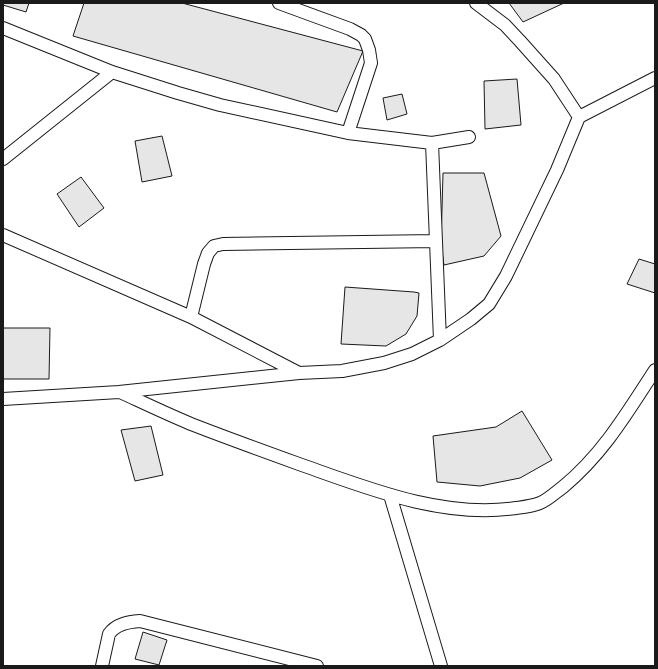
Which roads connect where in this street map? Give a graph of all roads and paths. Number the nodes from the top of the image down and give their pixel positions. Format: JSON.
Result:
{"nodes":[{"id":1,"x":279,"y":3,"type":"edge"},
{"id":2,"x":476,"y":3,"type":"edge"},
{"id":3,"x":3,"y":28,"type":"edge"},
{"id":4,"x":112,"y":72,"type":"junction"},
{"id":5,"x":655,"y":78,"type":"edge"},
{"id":6,"x":579,"y":117,"type":"junction"},
{"id":7,"x":348,"y":133,"type":"junction"},
{"id":8,"x":469,"y":137,"type":"dead end"},
{"id":9,"x":432,"y":143,"type":"junction"},
{"id":10,"x":3,"y":159,"type":"edge"},
{"id":11,"x":3,"y":235,"type":"edge"},
{"id":12,"x":436,"y":241,"type":"junction"},
{"id":13,"x":191,"y":317,"type":"junction"},
{"id":14,"x":440,"y":340,"type":"junction"},
{"id":15,"x":655,"y":370,"type":"edge"},
{"id":16,"x":299,"y":373,"type":"junction"},
{"id":17,"x":119,"y":392,"type":"junction"},
{"id":18,"x":3,"y":399,"type":"edge"},
{"id":19,"x":390,"y":495,"type":"junction"},
{"id":20,"x":102,"y":666,"type":"edge"},
{"id":21,"x":317,"y":666,"type":"edge"},
{"id":22,"x":441,"y":666,"type":"edge"}],
"edges":[{"from":1,"to":7,"type":"street"},
{"from":2,"to":6,"type":"street"},
{"from":3,"to":4,"type":"street"},
{"from":4,"to":7,"type":"street"},
{"from":4,"to":10,"type":"street"},
{"from":5,"to":6,"type":"street"},
{"from":6,"to":14,"type":"street"},
{"from":7,"to":9,"type":"street"},
{"from":8,"to":9,"type":"street"},
{"from":9,"to":12,"type":"street"},
{"from":11,"to":13,"type":"street"},
{"from":12,"to":13,"type":"street"},
{"from":12,"to":14,"type":"street"},
{"from":13,"to":16,"type":"street"},
{"from":14,"to":16,"type":"street"},
{"from":15,"to":19,"type":"street"},
{"from":16,"to":17,"type":"street"},
{"from":17,"to":18,"type":"street"},
{"from":17,"to":19,"type":"street"},
{"from":19,"to":22,"type":"street"},
{"from":20,"to":21,"type":"street"}]}
